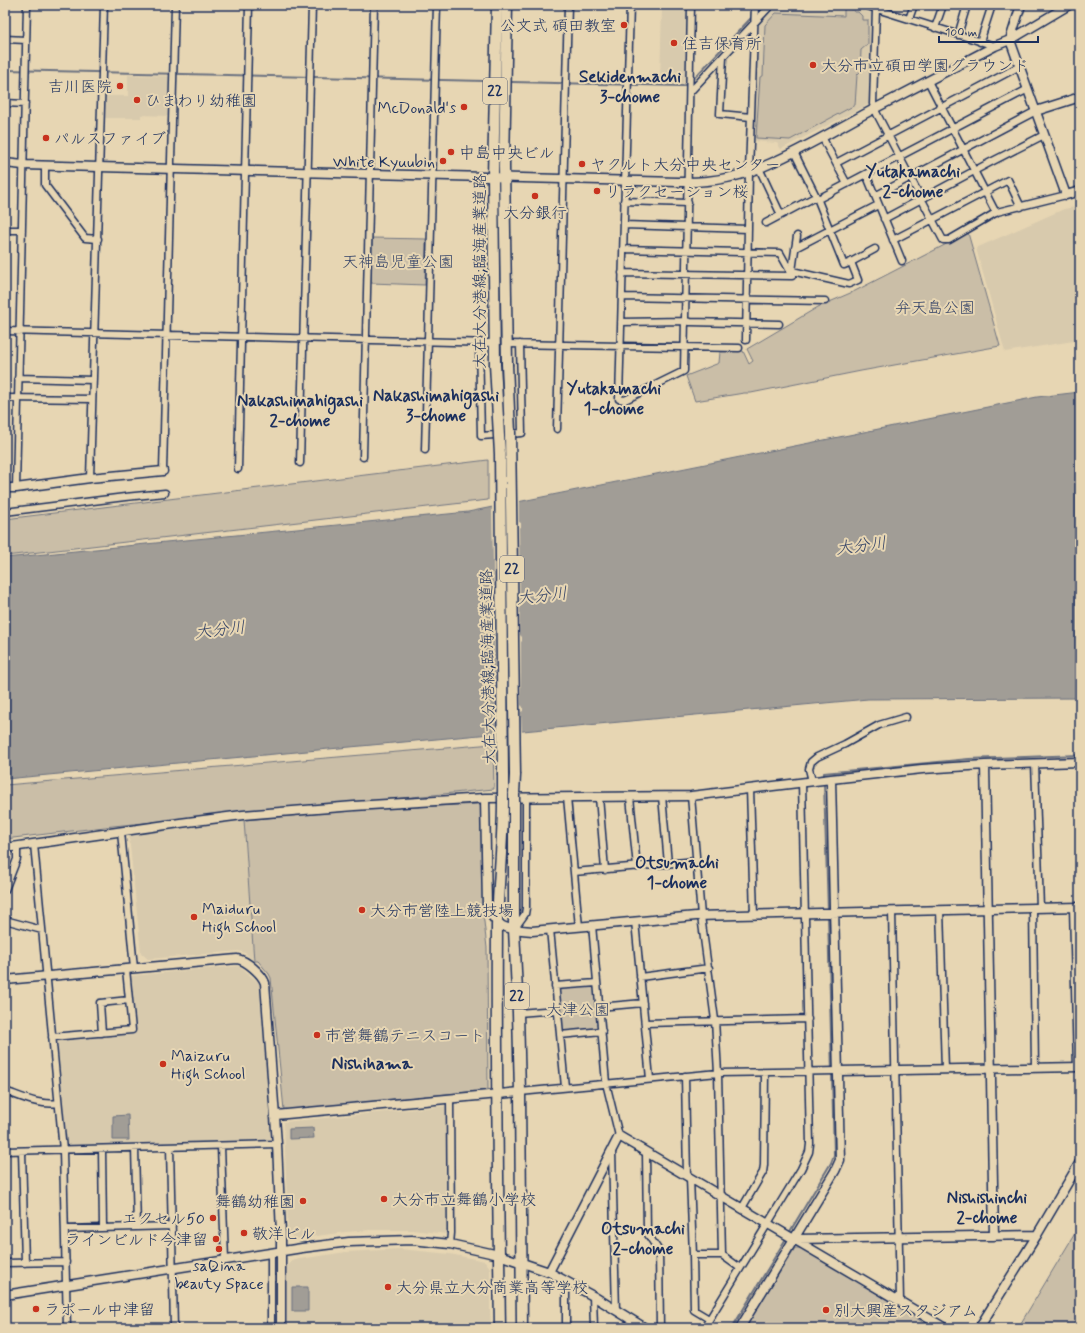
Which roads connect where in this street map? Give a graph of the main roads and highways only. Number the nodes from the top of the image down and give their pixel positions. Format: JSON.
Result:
{"nodes":[{"id":1,"x":497,"y":5,"type":"edge"},
{"id":2,"x":507,"y":5,"type":"edge"},
{"id":3,"x":500,"y":1328,"type":"edge"},
{"id":4,"x":522,"y":1328,"type":"edge"}],
"edges":[{"from":1,"to":3,"type":"main road","name":"大在大分港線;臨海産業道路","number":"22","bridge":true},
{"from":2,"to":4,"type":"main road","name":"大在大分港線;臨海産業道路","number":"22","bridge":true}]}
